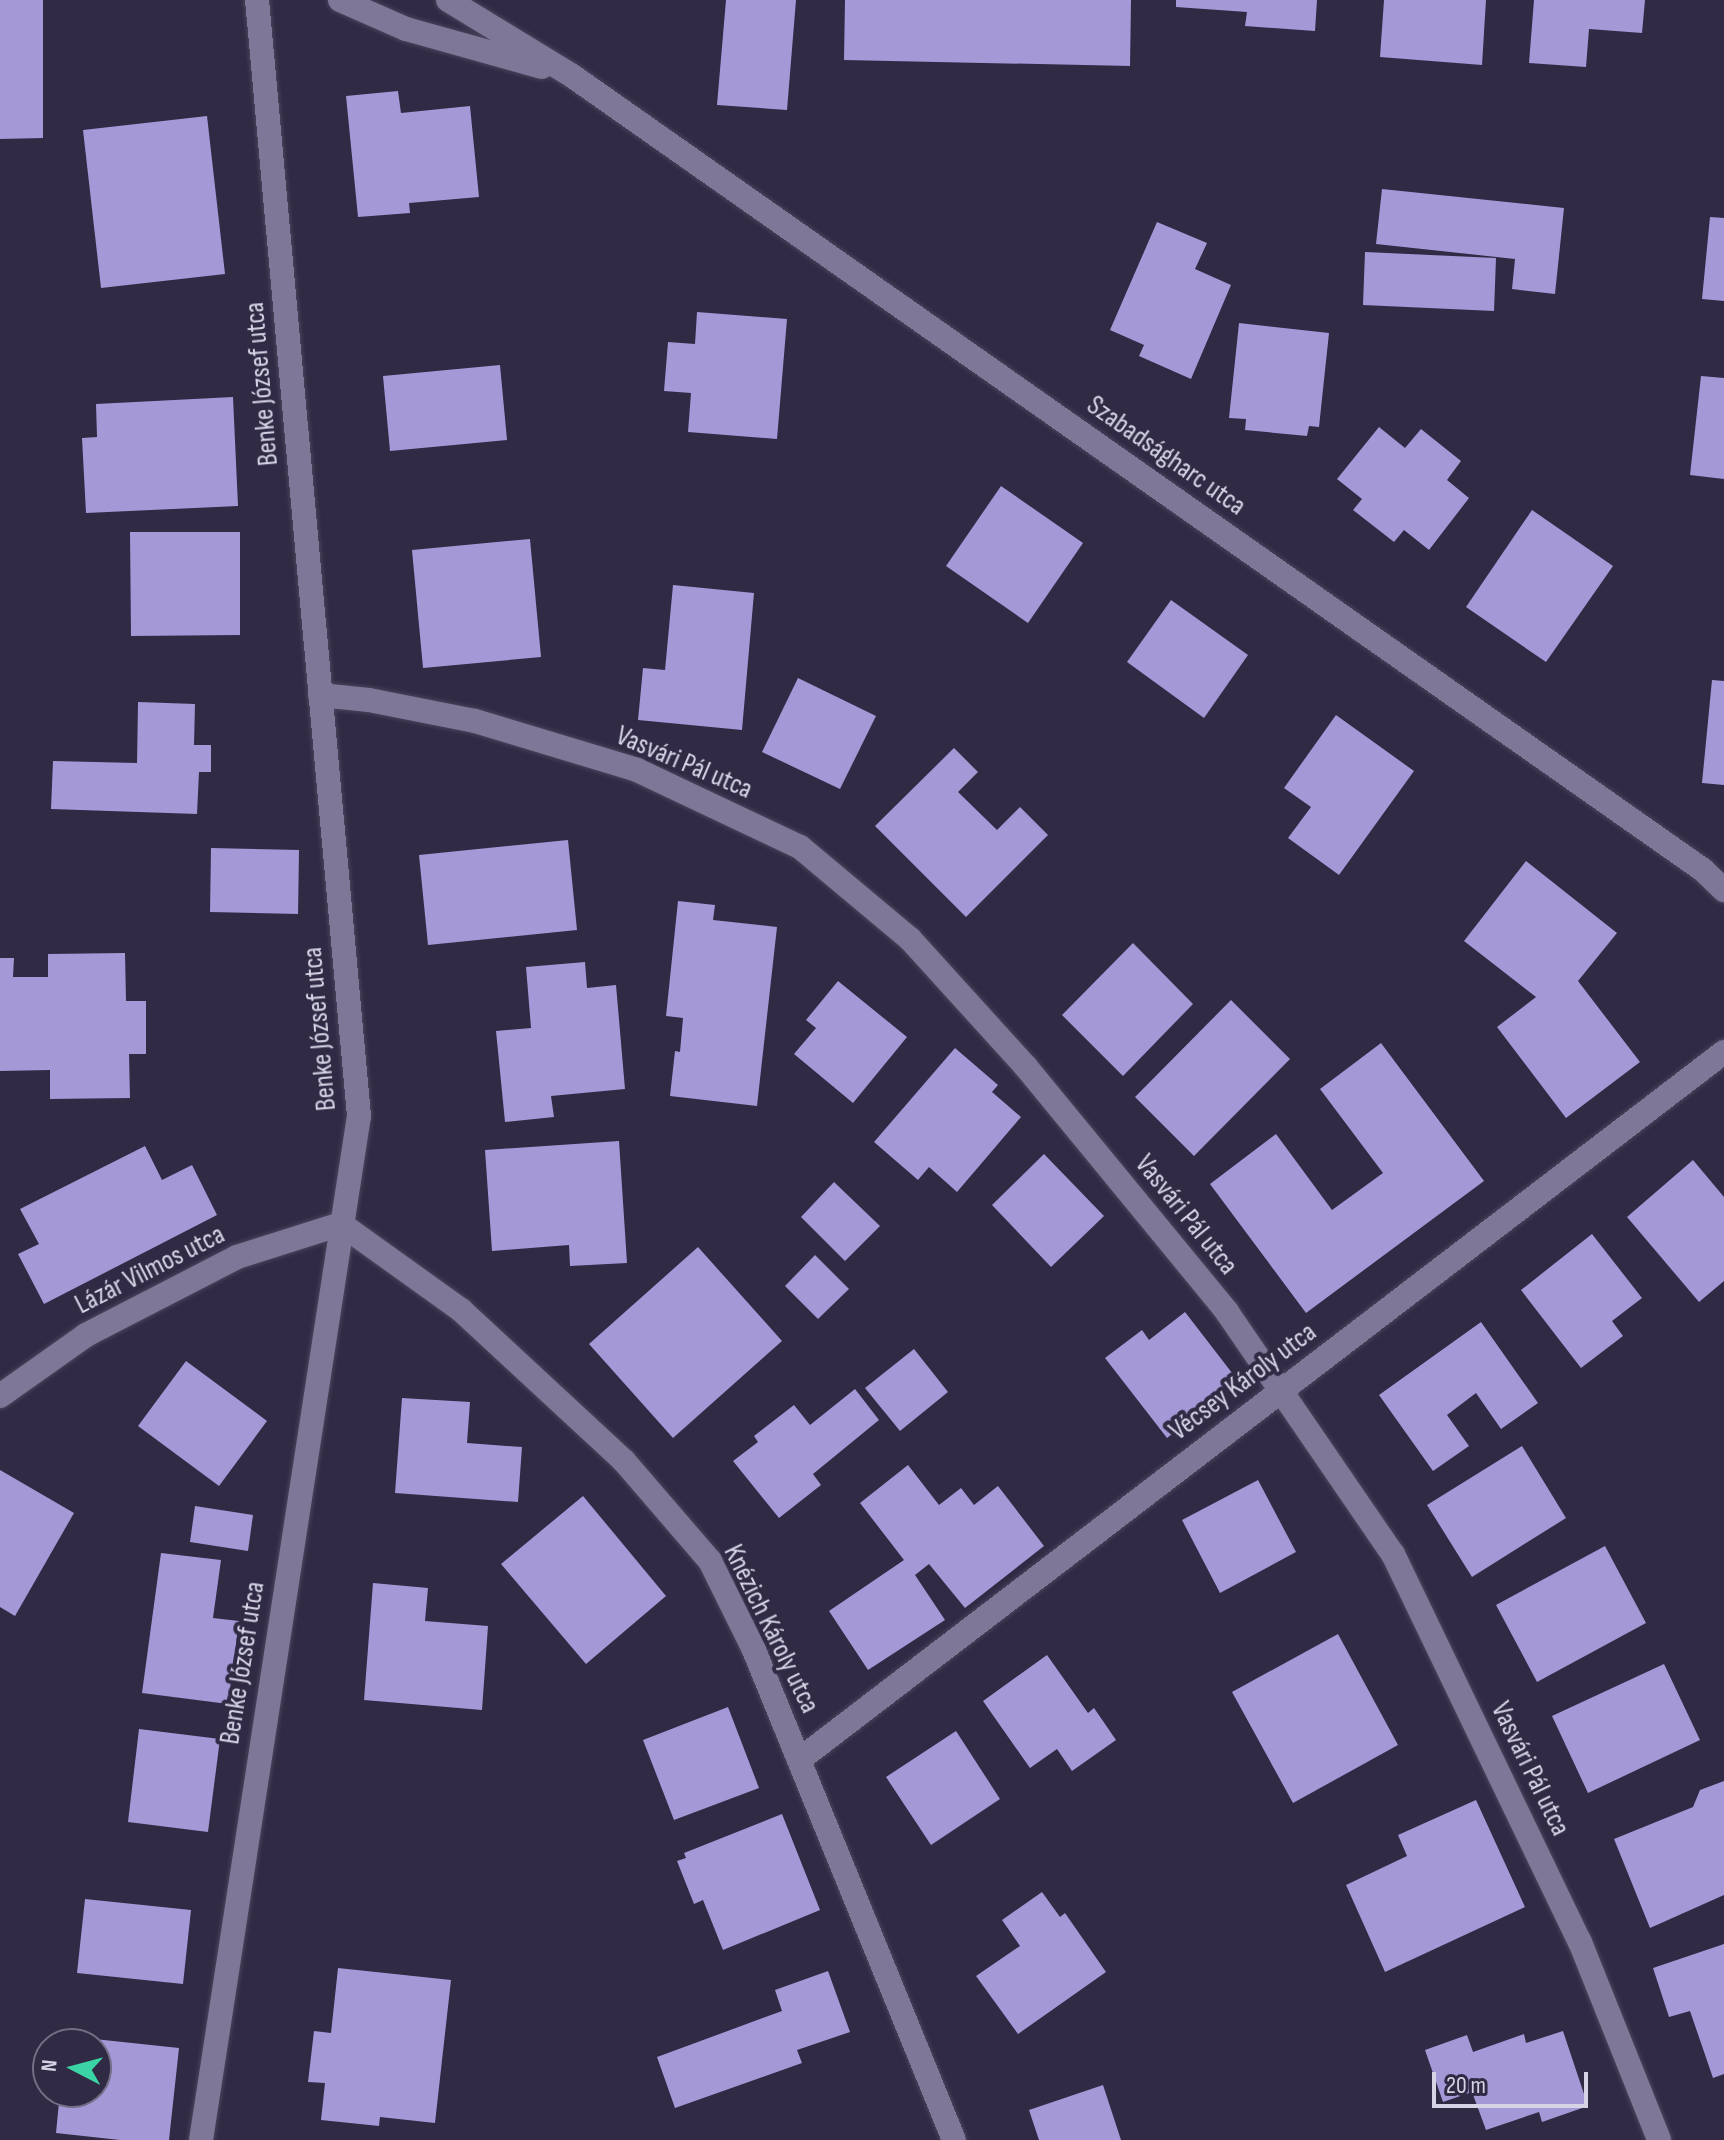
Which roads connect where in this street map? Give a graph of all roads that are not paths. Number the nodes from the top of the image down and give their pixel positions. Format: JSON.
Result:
{"nodes":[{"id":1,"x":257,"y":0,"type":"edge"},
{"id":2,"x":340,"y":0,"type":"edge"},
{"id":3,"x":448,"y":0,"type":"edge"},
{"id":4,"x":571,"y":75,"type":"junction"},
{"id":5,"x":320,"y":695,"type":"junction"},
{"id":6,"x":1724,"y":890,"type":"edge"},
{"id":7,"x":1724,"y":1052,"type":"edge"},
{"id":8,"x":341,"y":1224,"type":"junction"},
{"id":9,"x":1281,"y":1391,"type":"junction"},
{"id":10,"x":0,"y":1396,"type":"edge"},
{"id":11,"x":799,"y":1760,"type":"junction"},
{"id":12,"x":201,"y":2140,"type":"edge"},
{"id":13,"x":954,"y":2140,"type":"edge"},
{"id":14,"x":1659,"y":2140,"type":"edge"}],
"edges":[{"from":1,"to":5,"type":"street","name":"Benke József utca"},
{"from":2,"to":4,"type":"street","name":"Szabadságharc utca"},
{"from":3,"to":4,"type":"street","name":"Szabadságharc utca"},
{"from":4,"to":6,"type":"street","name":"Szabadságharc utca"},
{"from":5,"to":8,"type":"street","name":"Benke József utca"},
{"from":5,"to":9,"type":"street","name":"Vasvári Pál utca"},
{"from":7,"to":9,"type":"street","name":"Vécsey Károly utca"},
{"from":8,"to":10,"type":"street","name":"Lázár Vilmos utca"},
{"from":8,"to":11,"type":"street","name":"Knézich Károly utca"},
{"from":8,"to":12,"type":"street","name":"Benke József utca"},
{"from":9,"to":11,"type":"street","name":"Vécsey Károly utca"},
{"from":9,"to":14,"type":"street","name":"Vasvári Pál utca"},
{"from":11,"to":13,"type":"street","name":"Knézich Károly utca"}]}
